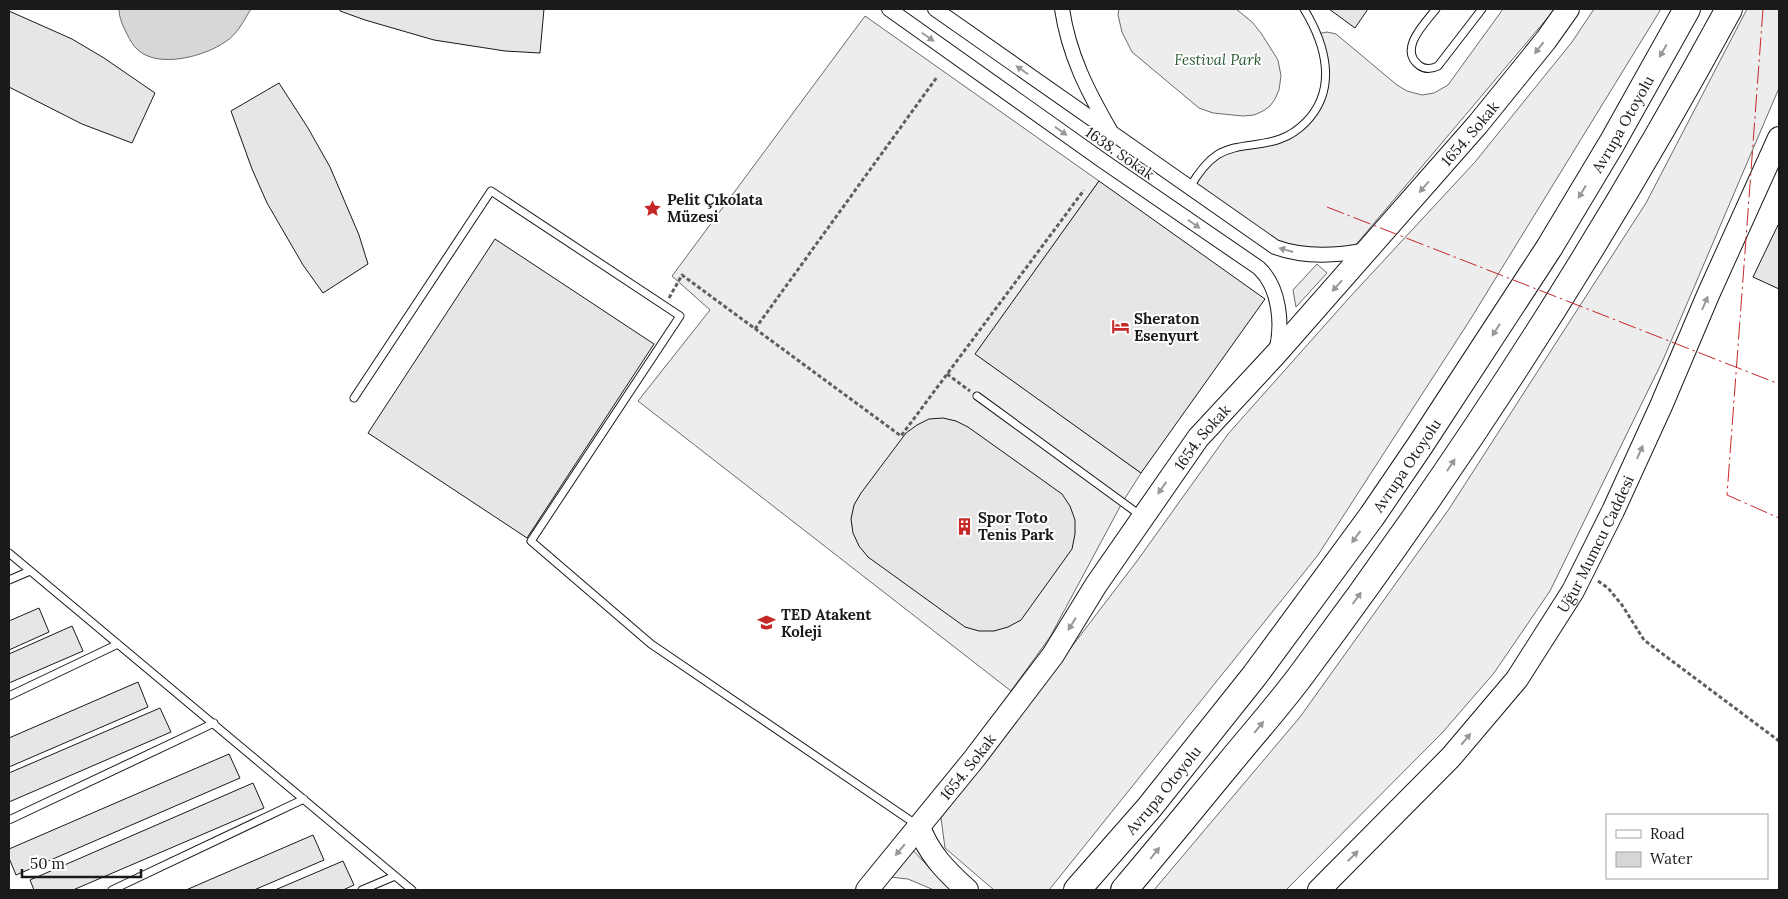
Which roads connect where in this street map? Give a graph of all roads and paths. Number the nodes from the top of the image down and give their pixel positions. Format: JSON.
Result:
{"nodes":[{"id":1,"x":889,"y":9,"type":"edge"},
{"id":2,"x":935,"y":9,"type":"edge"},
{"id":3,"x":1062,"y":9,"type":"edge"},
{"id":4,"x":1304,"y":9,"type":"edge"},
{"id":5,"x":1436,"y":9,"type":"edge"},
{"id":6,"x":1482,"y":9,"type":"edge"},
{"id":7,"x":1568,"y":9,"type":"edge"},
{"id":8,"x":1687,"y":9,"type":"edge"},
{"id":9,"x":1729,"y":9,"type":"edge"},
{"id":10,"x":937,"y":77,"type":"dead end"},
{"id":11,"x":1113,"y":134,"type":"junction"},
{"id":12,"x":1779,"y":138,"type":"edge"},
{"id":13,"x":1190,"y":187,"type":"junction"},
{"id":14,"x":1084,"y":190,"type":"dead end"},
{"id":15,"x":1369,"y":250,"type":"junction"},
{"id":16,"x":665,"y":306,"type":"junction"},
{"id":17,"x":755,"y":329,"type":"junction"},
{"id":18,"x":1276,"y":355,"type":"junction"},
{"id":19,"x":947,"y":374,"type":"junction"},
{"id":20,"x":976,"y":396,"type":"joint"},
{"id":21,"x":354,"y":398,"type":"dead end"},
{"id":22,"x":1142,"y":517,"type":"junction"},
{"id":23,"x":9,"y":553,"type":"edge"},
{"id":24,"x":1584,"y":570,"type":"junction"},
{"id":25,"x":30,"y":571,"type":"junction"},
{"id":26,"x":9,"y":580,"type":"edge"},
{"id":27,"x":118,"y":644,"type":"junction"},
{"id":28,"x":9,"y":696,"type":"edge"},
{"id":29,"x":214,"y":723,"type":"junction"},
{"id":30,"x":1779,"y":741,"type":"edge"},
{"id":31,"x":304,"y":799,"type":"junction"},
{"id":32,"x":9,"y":820,"type":"edge"},
{"id":33,"x":919,"y":827,"type":"junction"},
{"id":34,"x":395,"y":876,"type":"junction"},
{"id":35,"x":112,"y":890,"type":"edge"},
{"id":36,"x":362,"y":890,"type":"edge"},
{"id":37,"x":412,"y":890,"type":"edge"},
{"id":38,"x":866,"y":890,"type":"edge"},
{"id":39,"x":967,"y":890,"type":"edge"},
{"id":40,"x":1077,"y":890,"type":"edge"},
{"id":41,"x":1124,"y":890,"type":"edge"},
{"id":42,"x":1319,"y":890,"type":"edge"}],
"edges":[{"from":1,"to":18,"type":"street","name":"1638. Sokak","one_way":true},
{"from":11,"to":2,"type":"street","name":"1638. Sokak","one_way":true},
{"from":3,"to":11,"type":"street"},
{"from":4,"to":13,"type":"lane"},
{"from":5,"to":6,"type":"lane"},
{"from":7,"to":15,"type":"main road","name":"1654. Sokak","one_way":true},
{"from":8,"to":40,"type":"highway","name":"Avrupa Otoyolu","one_way":true},
{"from":41,"to":9,"type":"highway","one_way":true},
{"from":10,"to":17,"type":"path"},
{"from":11,"to":13,"type":"street","name":"1638. Sokak"},
{"from":24,"to":12,"type":"main road","name":"Uğur Mumcu Caddesi","one_way":true},
{"from":15,"to":13,"type":"street","name":"1638. Sokak","one_way":true},
{"from":14,"to":19,"type":"path"},
{"from":15,"to":18,"type":"main road","name":"1654. Sokak","one_way":true},
{"from":16,"to":17,"type":"path"},
{"from":16,"to":21,"type":"lane"},
{"from":16,"to":33,"type":"lane"},
{"from":17,"to":19,"type":"path"},
{"from":18,"to":22,"type":"main road","name":"1654. Sokak","one_way":true},
{"from":19,"to":20,"type":"path"},
{"from":20,"to":22,"type":"lane"},
{"from":22,"to":33,"type":"main road","name":"1654. Sokak","one_way":true},
{"from":23,"to":25,"type":"lane"},
{"from":24,"to":30,"type":"path"},
{"from":42,"to":24,"type":"main road","name":"Uğur Mumcu Caddesi","one_way":true},
{"from":25,"to":26,"type":"lane"},
{"from":25,"to":27,"type":"lane"},
{"from":27,"to":28,"type":"lane"},
{"from":27,"to":29,"type":"lane"},
{"from":29,"to":31,"type":"lane"},
{"from":29,"to":32,"type":"lane"},
{"from":31,"to":34,"type":"lane"},
{"from":31,"to":35,"type":"lane"},
{"from":33,"to":38,"type":"main road","name":"1654. Sokak","one_way":true},
{"from":33,"to":39,"type":"main road"},
{"from":34,"to":36,"type":"lane"},
{"from":34,"to":37,"type":"lane"}]}
